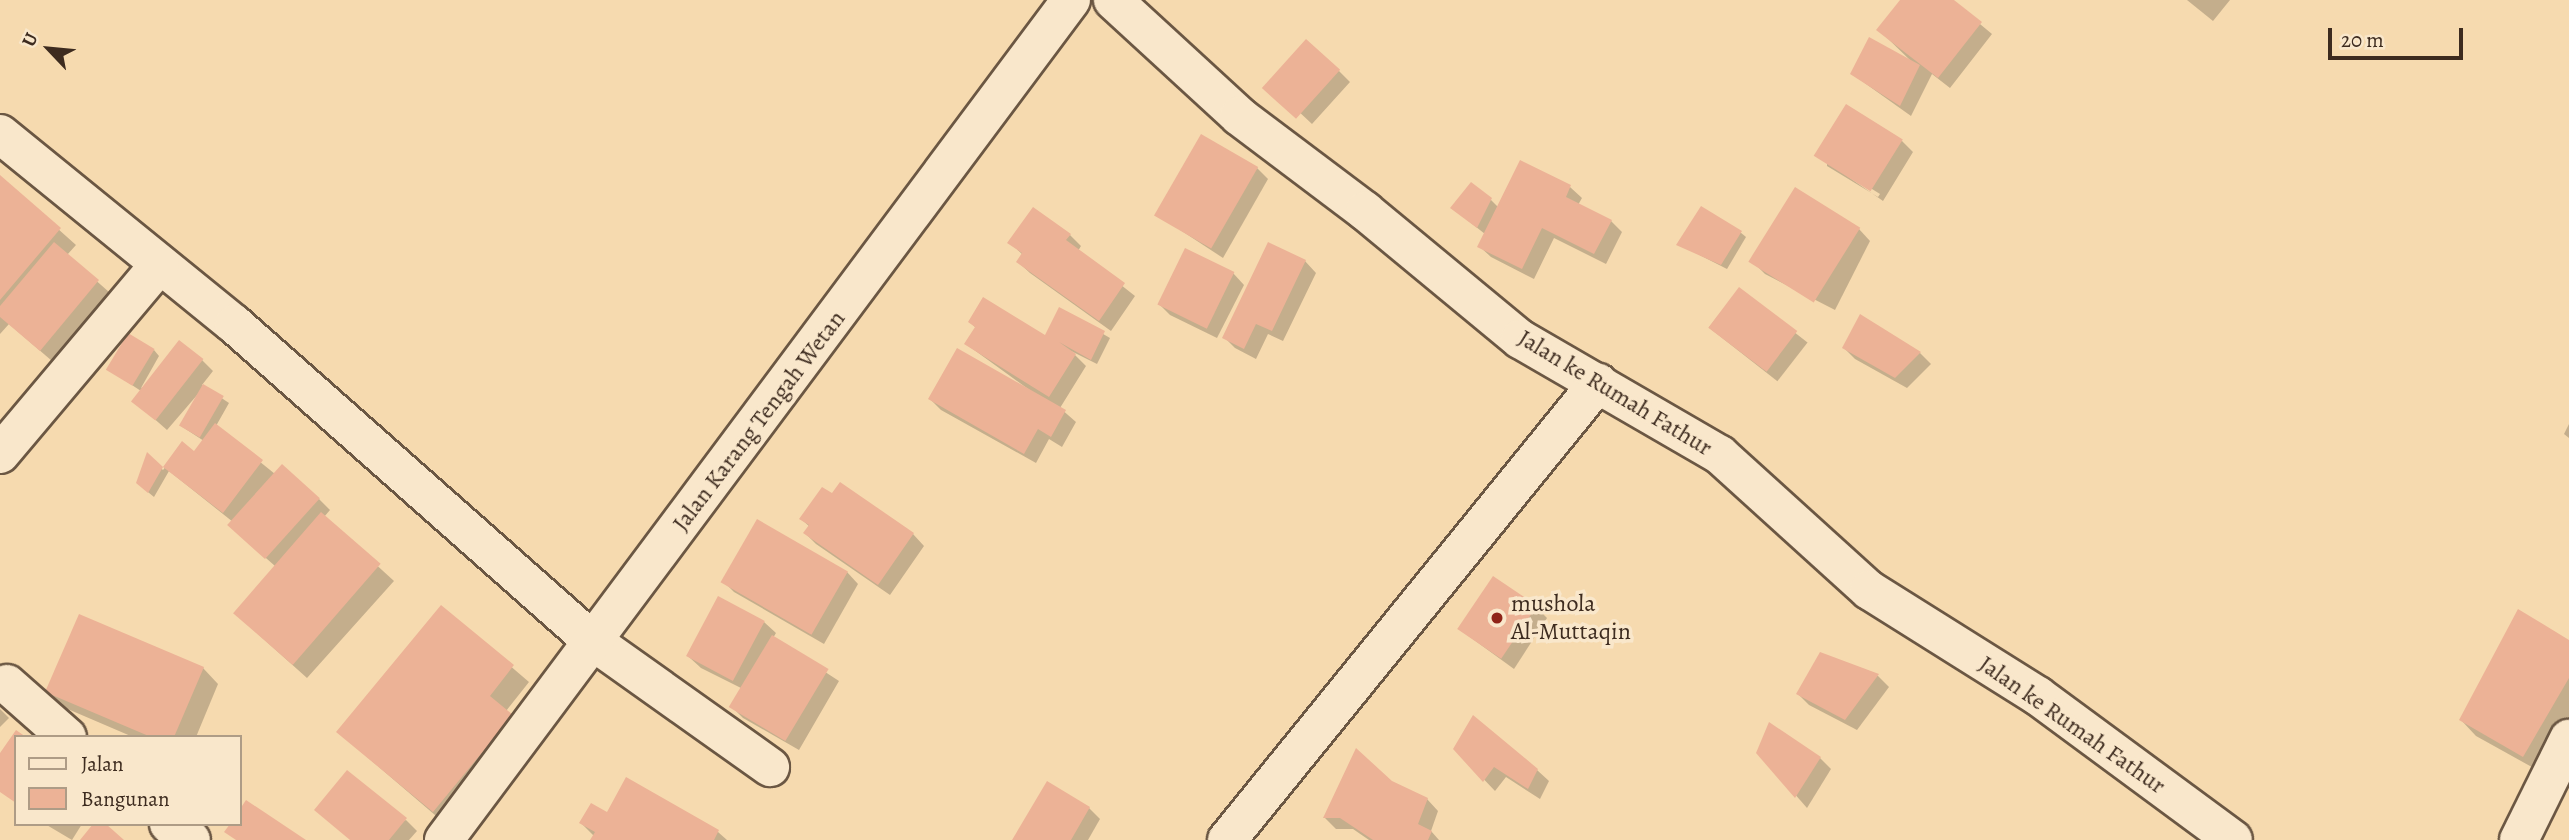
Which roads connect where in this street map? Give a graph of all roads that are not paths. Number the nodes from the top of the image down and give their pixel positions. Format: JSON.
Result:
{"nodes":[{"id":1,"x":1071,"y":0,"type":"edge"},
{"id":2,"x":1113,"y":0,"type":"edge"},
{"id":3,"x":0,"y":134,"type":"edge"},
{"id":4,"x":160,"y":264,"type":"junction"},
{"id":5,"x":1598,"y":383,"type":"junction"},
{"id":6,"x":0,"y":454,"type":"edge"},
{"id":7,"x":594,"y":642,"type":"junction"},
{"id":8,"x":7,"y":684,"type":"dead end"},
{"id":9,"x":65,"y":735,"type":"edge"},
{"id":10,"x":2569,"y":739,"type":"edge"},
{"id":11,"x":770,"y":767,"type":"dead end"},
{"id":12,"x":172,"y":826,"type":"edge"},
{"id":13,"x":191,"y":840,"type":"edge"},
{"id":14,"x":444,"y":840,"type":"edge"},
{"id":15,"x":1227,"y":840,"type":"edge"},
{"id":16,"x":2233,"y":840,"type":"edge"},
{"id":17,"x":2519,"y":840,"type":"edge"}],
"edges":[{"from":1,"to":7,"type":"street","name":"Jalan Karang Tengah Wetan"},
{"from":2,"to":5,"type":"street","name":"Jalan ke Rumah Fathur"},
{"from":3,"to":4,"type":"street"},
{"from":4,"to":6,"type":"street"},
{"from":4,"to":7,"type":"street"},
{"from":5,"to":15,"type":"street"},
{"from":5,"to":16,"type":"street","name":"Jalan ke Rumah Fathur"},
{"from":7,"to":11,"type":"street"},
{"from":7,"to":14,"type":"street","name":"Jalan Karang Tengah Wetan"},
{"from":8,"to":9,"type":"street"},
{"from":10,"to":17,"type":"street"},
{"from":12,"to":13,"type":"street"}]}
